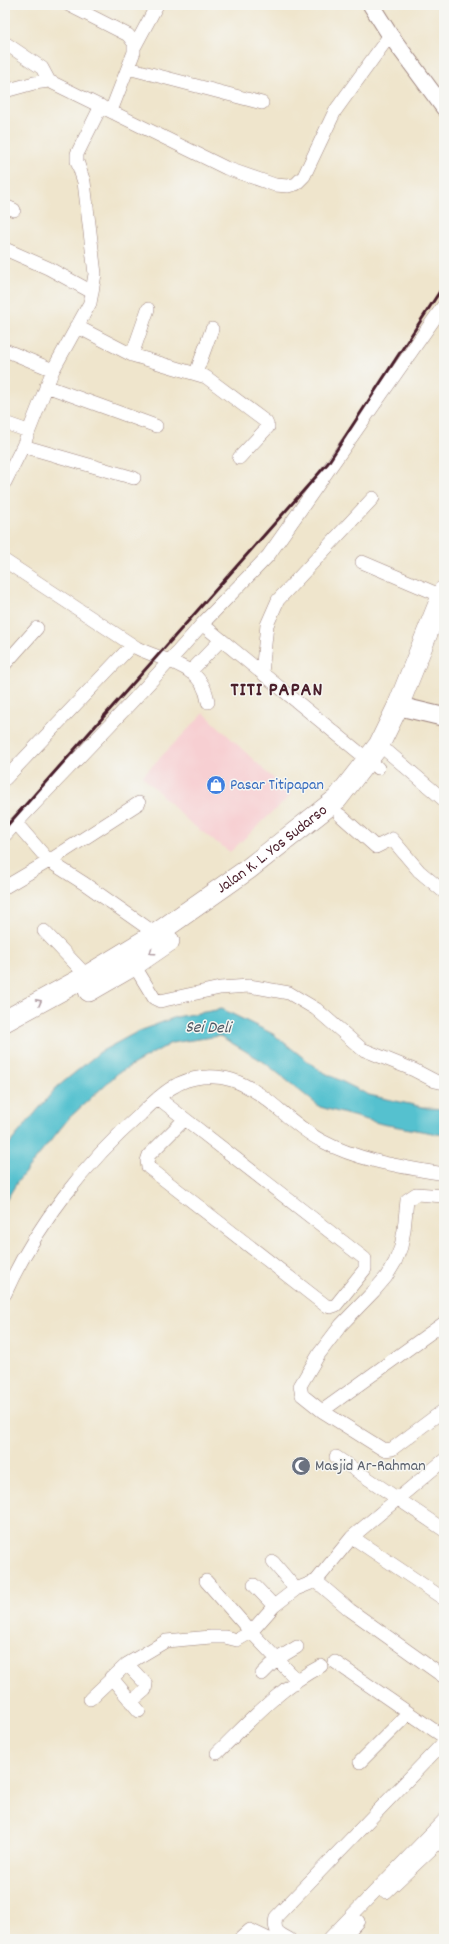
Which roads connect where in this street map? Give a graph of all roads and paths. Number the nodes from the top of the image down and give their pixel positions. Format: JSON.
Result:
{"nodes":[{"id":1,"x":69,"y":5,"type":"edge"},
{"id":2,"x":157,"y":5,"type":"edge"},
{"id":3,"x":371,"y":5,"type":"edge"},
{"id":4,"x":390,"y":34,"type":"junction"},
{"id":5,"x":5,"y":43,"type":"edge"},
{"id":6,"x":135,"y":46,"type":"junction"},
{"id":7,"x":128,"y":68,"type":"junction"},
{"id":8,"x":50,"y":81,"type":"junction"},
{"id":9,"x":5,"y":91,"type":"edge"},
{"id":10,"x":262,"y":103,"type":"dead end"},
{"id":11,"x":106,"y":108,"type":"junction"},
{"id":12,"x":444,"y":108,"type":"edge"},
{"id":13,"x":5,"y":249,"type":"edge"},
{"id":14,"x":92,"y":292,"type":"junction"},
{"id":15,"x":444,"y":305,"type":"edge"},
{"id":16,"x":148,"y":309,"type":"dead end"},
{"id":17,"x":76,"y":326,"type":"junction"},
{"id":18,"x":212,"y":329,"type":"dead end"},
{"id":19,"x":5,"y":350,"type":"edge"},
{"id":20,"x":132,"y":355,"type":"junction"},
{"id":21,"x":53,"y":370,"type":"junction"},
{"id":22,"x":196,"y":373,"type":"junction"},
{"id":23,"x":46,"y":386,"type":"junction"},
{"id":24,"x":5,"y":423,"type":"edge"},
{"id":25,"x":156,"y":426,"type":"dead end"},
{"id":26,"x":28,"y":431,"type":"junction"},
{"id":27,"x":23,"y":446,"type":"junction"},
{"id":28,"x":239,"y":458,"type":"dead end"},
{"id":29,"x":134,"y":478,"type":"dead end"},
{"id":30,"x":5,"y":482,"type":"edge"},
{"id":31,"x":373,"y":498,"type":"dead end"},
{"id":32,"x":5,"y":560,"type":"edge"},
{"id":33,"x":362,"y":562,"type":"dead end"},
{"id":34,"x":443,"y":593,"type":"edge"},
{"id":35,"x":444,"y":616,"type":"edge"},
{"id":36,"x":202,"y":624,"type":"junction"},
{"id":37,"x":37,"y":628,"type":"dead end"},
{"id":38,"x":221,"y":640,"type":"junction"},
{"id":39,"x":132,"y":644,"type":"junction"},
{"id":40,"x":171,"y":660,"type":"junction"},
{"id":41,"x":5,"y":664,"type":"edge"},
{"id":42,"x":190,"y":672,"type":"junction"},
{"id":43,"x":262,"y":673,"type":"junction"},
{"id":44,"x":208,"y":702,"type":"dead end"},
{"id":45,"x":404,"y":707,"type":"junction"},
{"id":46,"x":444,"y":717,"type":"edge"},
{"id":47,"x":378,"y":760,"type":"junction"},
{"id":48,"x":5,"y":779,"type":"edge"},
{"id":49,"x":444,"y":800,"type":"edge"},
{"id":50,"x":139,"y":803,"type":"dead end"},
{"id":51,"x":340,"y":815,"type":"junction"},
{"id":52,"x":16,"y":823,"type":"junction"},
{"id":53,"x":5,"y":834,"type":"edge"},
{"id":54,"x":49,"y":861,"type":"junction"},
{"id":55,"x":238,"y":885,"type":"junction"},
{"id":56,"x":5,"y":887,"type":"edge"},
{"id":57,"x":444,"y":892,"type":"edge"},
{"id":58,"x":44,"y":931,"type":"dead end"},
{"id":59,"x":156,"y":934,"type":"junction"},
{"id":60,"x":134,"y":965,"type":"junction"},
{"id":61,"x":86,"y":976,"type":"junction"},
{"id":62,"x":5,"y":1021,"type":"edge"},
{"id":63,"x":5,"y":1036,"type":"edge"},
{"id":64,"x":444,"y":1083,"type":"edge"},
{"id":65,"x":158,"y":1098,"type":"junction"},
{"id":66,"x":185,"y":1118,"type":"junction"},
{"id":67,"x":444,"y":1174,"type":"edge"},
{"id":68,"x":444,"y":1196,"type":"edge"},
{"id":69,"x":5,"y":1294,"type":"edge"},
{"id":70,"x":444,"y":1323,"type":"edge"},
{"id":71,"x":444,"y":1410,"type":"edge"},
{"id":72,"x":322,"y":1411,"type":"junction"},
{"id":73,"x":336,"y":1457,"type":"dead end"},
{"id":74,"x":444,"y":1460,"type":"edge"},
{"id":75,"x":399,"y":1499,"type":"junction"},
{"id":76,"x":444,"y":1530,"type":"edge"},
{"id":77,"x":352,"y":1538,"type":"junction"},
{"id":78,"x":273,"y":1562,"type":"dead end"},
{"id":79,"x":206,"y":1581,"type":"dead end"},
{"id":80,"x":316,"y":1581,"type":"junction"},
{"id":81,"x":254,"y":1585,"type":"dead end"},
{"id":82,"x":296,"y":1589,"type":"junction"},
{"id":83,"x":444,"y":1600,"type":"edge"},
{"id":84,"x":274,"y":1606,"type":"junction"},
{"id":85,"x":251,"y":1632,"type":"junction"},
{"id":86,"x":296,"y":1647,"type":"dead end"},
{"id":87,"x":277,"y":1659,"type":"junction"},
{"id":88,"x":335,"y":1662,"type":"dead end"},
{"id":89,"x":127,"y":1664,"type":"junction"},
{"id":90,"x":320,"y":1666,"type":"dead end"},
{"id":91,"x":262,"y":1674,"type":"dead end"},
{"id":92,"x":111,"y":1677,"type":"junction"},
{"id":93,"x":444,"y":1678,"type":"edge"},
{"id":94,"x":297,"y":1680,"type":"junction"},
{"id":95,"x":90,"y":1699,"type":"dead end"},
{"id":96,"x":409,"y":1713,"type":"junction"},
{"id":97,"x":444,"y":1737,"type":"edge"},
{"id":98,"x":444,"y":1742,"type":"edge"},
{"id":99,"x":217,"y":1754,"type":"dead end"},
{"id":100,"x":360,"y":1762,"type":"dead end"},
{"id":101,"x":444,"y":1820,"type":"edge"},
{"id":102,"x":444,"y":1837,"type":"edge"},
{"id":103,"x":240,"y":1939,"type":"edge"},
{"id":104,"x":269,"y":1939,"type":"edge"},
{"id":105,"x":289,"y":1939,"type":"edge"},
{"id":106,"x":329,"y":1939,"type":"edge"},
{"id":107,"x":342,"y":1939,"type":"edge"}],
"edges":[{"from":1,"to":6,"type":"street"},
{"from":2,"to":6,"type":"street"},
{"from":3,"to":4,"type":"street"},
{"from":4,"to":11,"type":"street"},
{"from":4,"to":12,"type":"street"},
{"from":5,"to":8,"type":"street"},
{"from":6,"to":7,"type":"street"},
{"from":7,"to":10,"type":"street"},
{"from":7,"to":11,"type":"street"},
{"from":8,"to":9,"type":"street"},
{"from":8,"to":11,"type":"street"},
{"from":11,"to":14,"type":"street"},
{"from":13,"to":14,"type":"street"},
{"from":14,"to":17,"type":"street"},
{"from":15,"to":36,"type":"street"},
{"from":16,"to":20,"type":"street"},
{"from":17,"to":20,"type":"street"},
{"from":17,"to":21,"type":"street"},
{"from":18,"to":22,"type":"street"},
{"from":19,"to":21,"type":"street"},
{"from":20,"to":22,"type":"street"},
{"from":21,"to":23,"type":"street"},
{"from":22,"to":28,"type":"street"},
{"from":23,"to":25,"type":"street"},
{"from":23,"to":26,"type":"street"},
{"from":24,"to":26,"type":"street"},
{"from":26,"to":27,"type":"street"},
{"from":27,"to":29,"type":"street"},
{"from":27,"to":30,"type":"street"},
{"from":31,"to":43,"type":"street"},
{"from":32,"to":39,"type":"street"},
{"from":33,"to":34,"type":"street"},
{"from":34,"to":45,"type":"highway","name":"Jalan K. L. Yos Sudarso"},
{"from":35,"to":45,"type":"highway","name":"Jalan K. L. Yos Sudarso"},
{"from":36,"to":38,"type":"street"},
{"from":36,"to":40,"type":"street"},
{"from":37,"to":41,"type":"street"},
{"from":38,"to":42,"type":"street"},
{"from":38,"to":43,"type":"street"},
{"from":39,"to":40,"type":"street"},
{"from":39,"to":48,"type":"street"},
{"from":40,"to":42,"type":"street"},
{"from":40,"to":52,"type":"street"},
{"from":42,"to":44,"type":"street"},
{"from":43,"to":47,"type":"street"},
{"from":45,"to":46,"type":"main road"},
{"from":45,"to":47,"type":"highway","name":"Jalan K. L. Yos Sudarso"},
{"from":47,"to":49,"type":"street"},
{"from":47,"to":51,"type":"highway","name":"Jalan K. L. Yos Sudarso"},
{"from":47,"to":55,"type":"highway","name":"Jalan K. L. Yos Sudarso"},
{"from":50,"to":54,"type":"street"},
{"from":51,"to":55,"type":"highway","name":"Jalan K. L. Yos Sudarso"},
{"from":51,"to":57,"type":"street"},
{"from":52,"to":53,"type":"street"},
{"from":52,"to":54,"type":"street"},
{"from":54,"to":56,"type":"street"},
{"from":54,"to":59,"type":"street"},
{"from":55,"to":59,"type":"highway","name":"Jalan K. L. Yos Sudarso"},
{"from":55,"to":60,"type":"highway","name":"Jalan K. L. Yos Sudarso","one_way":true},
{"from":58,"to":61,"type":"street"},
{"from":59,"to":61,"type":"highway","name":"Jalan K. L. Yos Sudarso"},
{"from":60,"to":63,"type":"highway","name":"Jalan K. L. Yos Sudarso"},
{"from":60,"to":64,"type":"street"},
{"from":62,"to":61,"type":"highway","name":"Jalan K. L. Yos Sudarso","one_way":true},
{"from":65,"to":66,"type":"street"},
{"from":65,"to":67,"type":"street"},
{"from":65,"to":69,"type":"street"},
{"from":66,"to":66,"type":"street"},
{"from":68,"to":72,"type":"street"},
{"from":70,"to":72,"type":"street"},
{"from":71,"to":72,"type":"street"},
{"from":73,"to":75,"type":"street"},
{"from":74,"to":75,"type":"street"},
{"from":75,"to":76,"type":"street"},
{"from":75,"to":77,"type":"street"},
{"from":77,"to":80,"type":"street"},
{"from":77,"to":83,"type":"street"},
{"from":78,"to":82,"type":"street"},
{"from":79,"to":85,"type":"street"},
{"from":80,"to":82,"type":"street"},
{"from":80,"to":93,"type":"street"},
{"from":81,"to":84,"type":"street"},
{"from":82,"to":84,"type":"street"},
{"from":84,"to":85,"type":"street"},
{"from":85,"to":87,"type":"street"},
{"from":85,"to":89,"type":"street"},
{"from":86,"to":87,"type":"street"},
{"from":87,"to":91,"type":"street"},
{"from":87,"to":94,"type":"street"},
{"from":88,"to":96,"type":"street"},
{"from":89,"to":92,"type":"street"},
{"from":89,"to":92,"type":"street"},
{"from":90,"to":94,"type":"street"},
{"from":92,"to":95,"type":"street"},
{"from":94,"to":99,"type":"street"},
{"from":96,"to":97,"type":"street"},
{"from":96,"to":100,"type":"street"},
{"from":98,"to":105,"type":"street"},
{"from":101,"to":106,"type":"street"},
{"from":102,"to":107,"type":"street"},
{"from":103,"to":104,"type":"street"}]}
